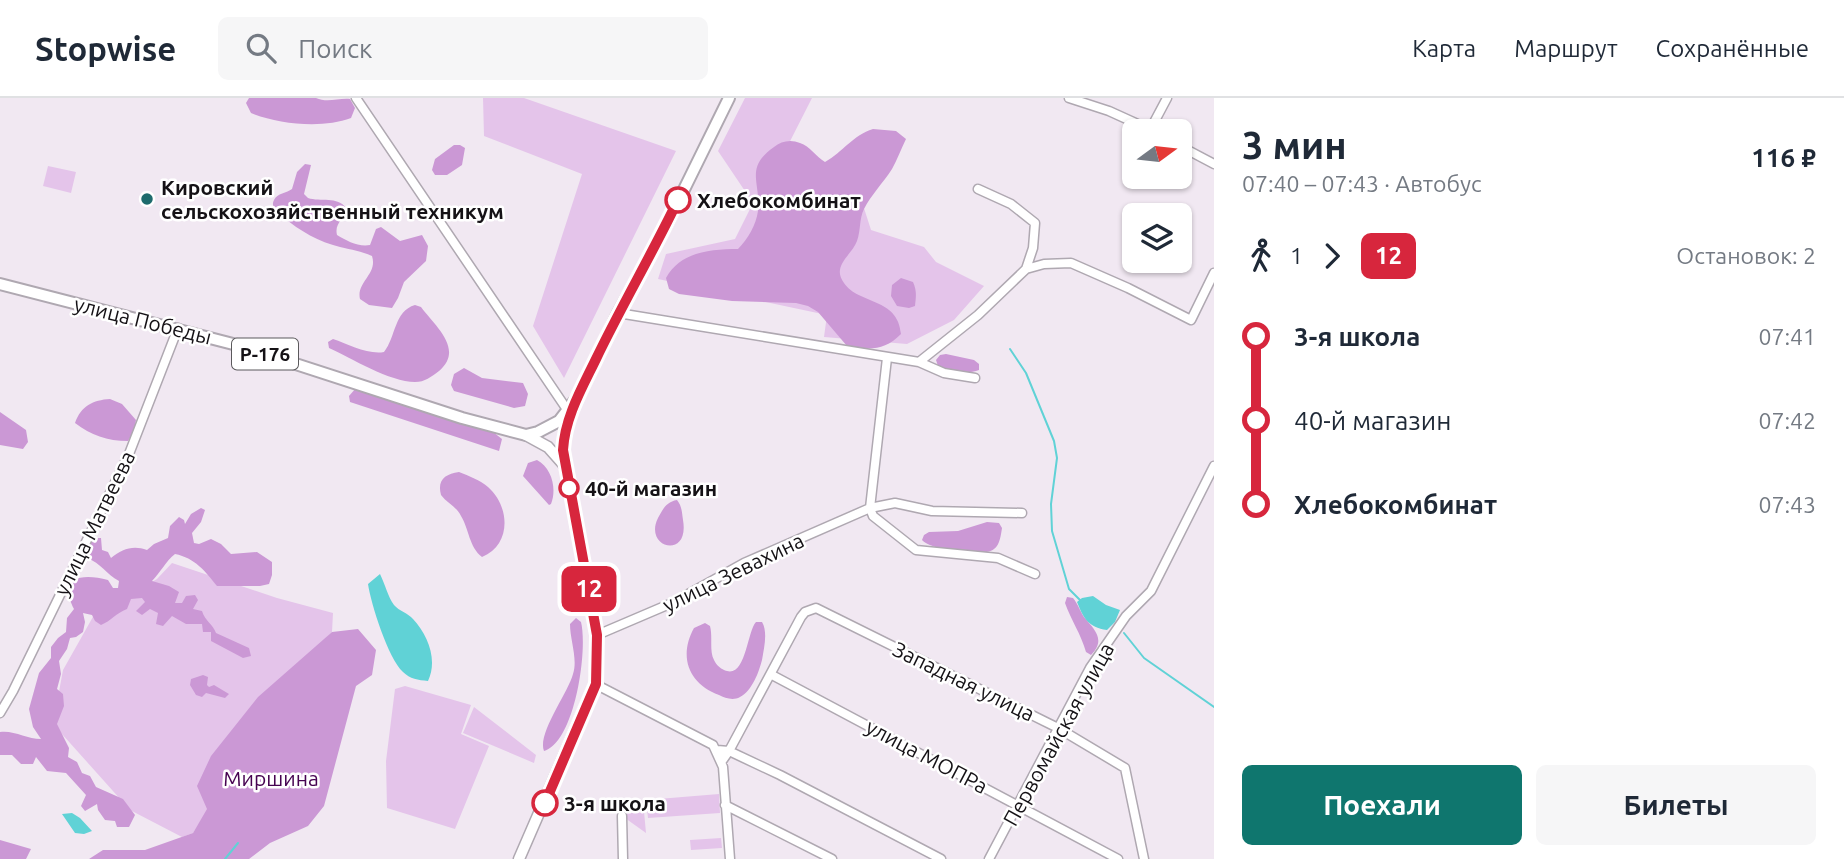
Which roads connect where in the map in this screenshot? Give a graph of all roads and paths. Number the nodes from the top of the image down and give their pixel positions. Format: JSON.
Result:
{"nodes":[{"id":1,"x":356,"y":98,"type":"edge"},
{"id":2,"x":729,"y":98,"type":"edge"},
{"id":3,"x":1069,"y":98,"type":"edge"},
{"id":4,"x":1167,"y":98,"type":"edge"},
{"id":5,"x":1127,"y":119,"type":"edge"},
{"id":6,"x":1156,"y":119,"type":"edge"},
{"id":7,"x":1192,"y":152,"type":"edge"},
{"id":8,"x":1214,"y":164,"type":"edge"},
{"id":9,"x":978,"y":189,"type":"dead end"},
{"id":10,"x":1026,"y":269,"type":"junction"},
{"id":11,"x":1214,"y":273,"type":"edge"},
{"id":12,"x":0,"y":284,"type":"edge"},
{"id":13,"x":618,"y":313,"type":"junction"},
{"id":14,"x":178,"y":328,"type":"junction"},
{"id":15,"x":887,"y":358,"type":"junction"},
{"id":16,"x":919,"y":362,"type":"junction"},
{"id":17,"x":975,"y":378,"type":"dead end"},
{"id":18,"x":579,"y":395,"type":"junction"},
{"id":19,"x":568,"y":411,"type":"junction"},
{"id":20,"x":526,"y":435,"type":"junction"},
{"id":21,"x":1214,"y":467,"type":"edge"},
{"id":22,"x":566,"y":468,"type":"junction"},
{"id":23,"x":870,"y":508,"type":"junction"},
{"id":24,"x":1022,"y":513,"type":"dead end"},
{"id":25,"x":1035,"y":574,"type":"dead end"},
{"id":26,"x":597,"y":635,"type":"junction"},
{"id":27,"x":772,"y":675,"type":"junction"},
{"id":28,"x":596,"y":684,"type":"junction"},
{"id":29,"x":0,"y":713,"type":"edge"},
{"id":30,"x":1058,"y":728,"type":"junction"},
{"id":31,"x":717,"y":750,"type":"junction"},
{"id":32,"x":729,"y":751,"type":"junction"},
{"id":33,"x":722,"y":761,"type":"junction"},
{"id":34,"x":1019,"y":804,"type":"junction"},
{"id":35,"x":725,"y":805,"type":"junction"},
{"id":36,"x":622,"y":816,"type":"dead end"},
{"id":37,"x":519,"y":859,"type":"edge"},
{"id":38,"x":623,"y":859,"type":"edge"},
{"id":39,"x":730,"y":859,"type":"edge"},
{"id":40,"x":832,"y":859,"type":"edge"},
{"id":41,"x":941,"y":859,"type":"edge"},
{"id":42,"x":989,"y":859,"type":"edge"},
{"id":43,"x":1118,"y":859,"type":"edge"},
{"id":44,"x":1144,"y":859,"type":"edge"}],
"edges":[{"from":1,"to":19,"type":"street"},
{"from":2,"to":13,"type":"highway"},
{"from":3,"to":5,"type":"street"},
{"from":4,"to":6,"type":"street"},
{"from":7,"to":8,"type":"street"},
{"from":9,"to":10,"type":"street"},
{"from":10,"to":11,"type":"street"},
{"from":10,"to":16,"type":"street"},
{"from":12,"to":14,"type":"highway","name":"улица Победы","number":"Р-176"},
{"from":13,"to":15,"type":"street"},
{"from":13,"to":18,"type":"highway"},
{"from":14,"to":20,"type":"highway","name":"улица Победы","number":"Р-176"},
{"from":14,"to":29,"type":"street","name":"улица Матвеева"},
{"from":15,"to":16,"type":"street"},
{"from":15,"to":23,"type":"street"},
{"from":16,"to":17,"type":"street"},
{"from":18,"to":19,"type":"highway"},
{"from":18,"to":22,"type":"main road"},
{"from":19,"to":20,"type":"highway"},
{"from":20,"to":22,"type":"main road","name":"улица Победы"},
{"from":21,"to":30,"type":"street","name":"Первомайская улица"},
{"from":22,"to":26,"type":"main road"},
{"from":23,"to":24,"type":"street","name":"улица Зевахина"},
{"from":23,"to":25,"type":"street"},
{"from":23,"to":26,"type":"street","name":"улица Зевахина"},
{"from":26,"to":28,"type":"main road"},
{"from":27,"to":30,"type":"street","name":"Западная улица"},
{"from":27,"to":32,"type":"street"},
{"from":27,"to":34,"type":"street","name":"улица МОПРа"},
{"from":28,"to":31,"type":"street"},
{"from":28,"to":37,"type":"main road"},
{"from":30,"to":34,"type":"street","name":"Первомайская улица"},
{"from":30,"to":44,"type":"street","name":"Западная улица"},
{"from":31,"to":32,"type":"street"},
{"from":31,"to":33,"type":"street"},
{"from":32,"to":33,"type":"street"},
{"from":32,"to":41,"type":"street"},
{"from":33,"to":35,"type":"street"},
{"from":34,"to":42,"type":"street","name":"Первомайская улица"},
{"from":34,"to":43,"type":"street","name":"улица МОПРа"},
{"from":35,"to":39,"type":"street"},
{"from":35,"to":40,"type":"street"},
{"from":36,"to":38,"type":"street"}]}
